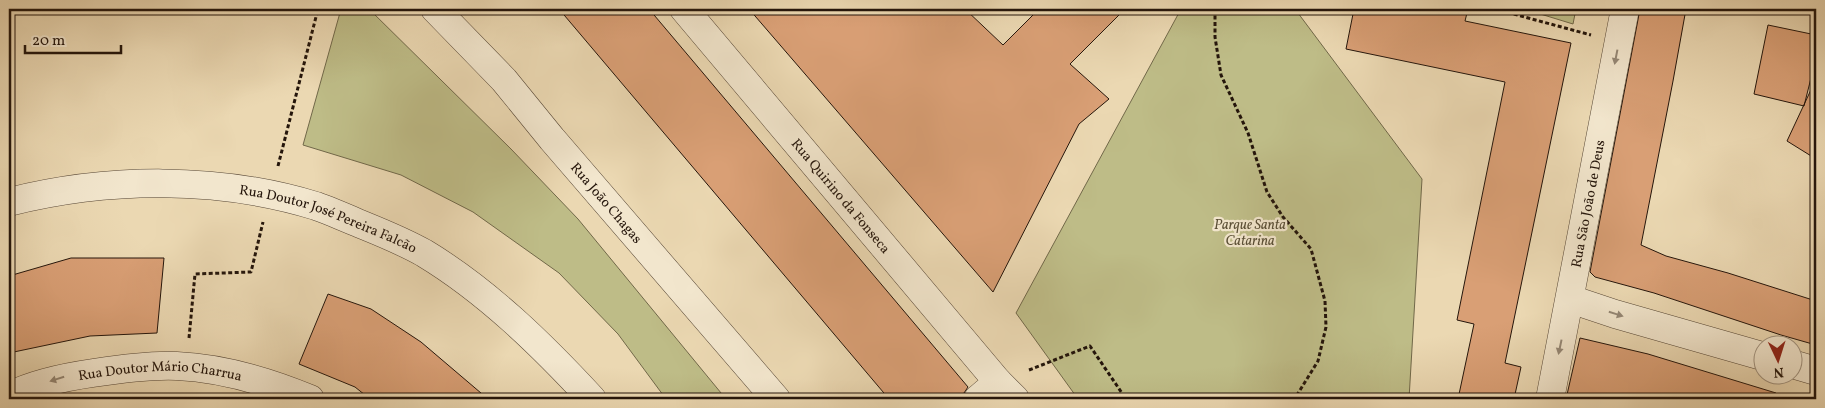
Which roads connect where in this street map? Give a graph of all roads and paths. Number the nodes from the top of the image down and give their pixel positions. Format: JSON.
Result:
{"nodes":[{"id":1,"x":318,"y":9,"type":"edge"},
{"id":2,"x":435,"y":9,"type":"edge"},
{"id":3,"x":684,"y":9,"type":"edge"},
{"id":4,"x":1215,"y":9,"type":"edge"},
{"id":5,"x":1495,"y":9,"type":"edge"},
{"id":6,"x":1625,"y":9,"type":"edge"},
{"id":7,"x":1565,"y":28,"type":"dead end"},
{"id":8,"x":270,"y":194,"type":"junction"},
{"id":9,"x":9,"y":202,"type":"edge"},
{"id":10,"x":1570,"y":299,"type":"junction"},
{"id":11,"x":1752,"y":353,"type":"edge"},
{"id":12,"x":186,"y":367,"type":"junction"},
{"id":13,"x":1802,"y":367,"type":"edge"},
{"id":14,"x":1816,"y":371,"type":"edge"},
{"id":15,"x":1007,"y":391,"type":"edge"},
{"id":16,"x":9,"y":396,"type":"edge"},
{"id":17,"x":310,"y":399,"type":"edge"},
{"id":18,"x":592,"y":399,"type":"edge"},
{"id":19,"x":776,"y":399,"type":"edge"},
{"id":20,"x":978,"y":399,"type":"edge"},
{"id":21,"x":1126,"y":399,"type":"edge"},
{"id":22,"x":1298,"y":399,"type":"edge"},
{"id":23,"x":1550,"y":399,"type":"edge"}],
"edges":[{"from":1,"to":8,"type":"path"},
{"from":2,"to":19,"type":"street","name":"Rua João Chagas"},
{"from":3,"to":15,"type":"street","name":"Rua Quirino da Fonseca"},
{"from":4,"to":22,"type":"path"},
{"from":5,"to":7,"type":"path"},
{"from":6,"to":10,"type":"street","name":"Rua São João de Deus","one_way":true},
{"from":8,"to":9,"type":"street","name":"Rua Doutor José Pereira Falcão"},
{"from":8,"to":12,"type":"path"},
{"from":8,"to":18,"type":"street","name":"Rua Doutor José Pereira Falcão"},
{"from":10,"to":11,"type":"street","one_way":true},
{"from":10,"to":23,"type":"street","name":"Rua São João de Deus","one_way":true},
{"from":12,"to":16,"type":"street","name":"Rua Doutor Mário Charrua","one_way":true},
{"from":12,"to":17,"type":"street","name":"Rua Doutor Mário Charrua"},
{"from":13,"to":14,"type":"street"},
{"from":15,"to":20,"type":"street"},
{"from":15,"to":21,"type":"path"}]}
